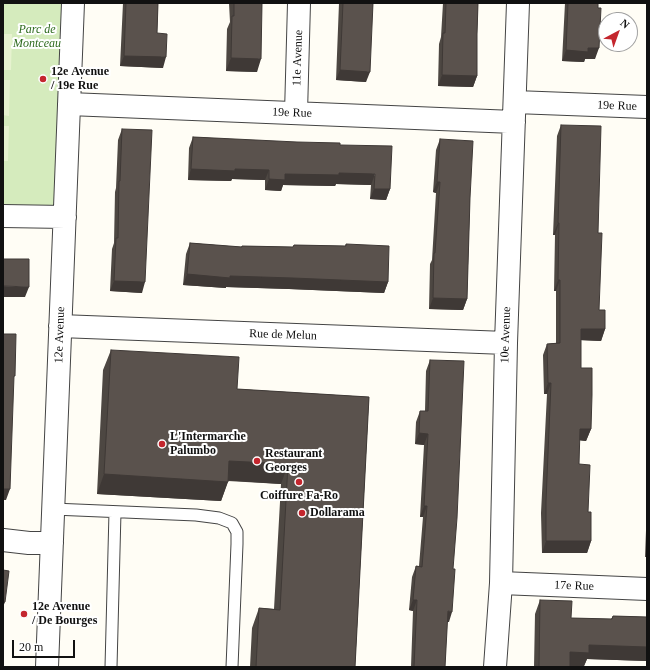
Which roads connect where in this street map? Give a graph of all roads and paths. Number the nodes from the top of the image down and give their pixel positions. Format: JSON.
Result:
{"nodes":[{"id":1,"x":73,"y":3,"type":"edge"},
{"id":2,"x":299,"y":3,"type":"edge"},
{"id":3,"x":518,"y":3,"type":"edge"},
{"id":4,"x":69,"y":104,"type":"junction"},
{"id":5,"x":647,"y":107,"type":"edge"},
{"id":6,"x":514,"y":112,"type":"junction"},
{"id":7,"x":296,"y":113,"type":"junction"},
{"id":8,"x":3,"y":216,"type":"edge"},
{"id":9,"x":65,"y":218,"type":"junction"},
{"id":10,"x":60,"y":326,"type":"junction"},
{"id":11,"x":506,"y":343,"type":"junction"},
{"id":12,"x":53,"y":509,"type":"junction"},
{"id":13,"x":115,"y":512,"type":"junction"},
{"id":14,"x":3,"y":540,"type":"edge"},
{"id":15,"x":52,"y":544,"type":"junction"},
{"id":16,"x":501,"y":583,"type":"junction"},
{"id":17,"x":647,"y":589,"type":"edge"},
{"id":18,"x":47,"y":667,"type":"edge"},
{"id":19,"x":111,"y":667,"type":"edge"},
{"id":20,"x":232,"y":667,"type":"edge"},
{"id":21,"x":495,"y":667,"type":"edge"}],
"edges":[{"from":1,"to":4,"type":"street","name":"12e Avenue"},
{"from":2,"to":7,"type":"street","name":"11e Avenue"},
{"from":3,"to":6,"type":"street","name":"10e Avenue"},
{"from":4,"to":7,"type":"street","name":"19e Rue"},
{"from":4,"to":9,"type":"street","name":"12e Avenue"},
{"from":5,"to":6,"type":"street","name":"19e Rue"},
{"from":6,"to":7,"type":"street","name":"19e Rue"},
{"from":6,"to":11,"type":"street","name":"10e Avenue"},
{"from":8,"to":9,"type":"street"},
{"from":9,"to":10,"type":"street","name":"12e Avenue"},
{"from":10,"to":11,"type":"street","name":"Rue de Melun"},
{"from":10,"to":12,"type":"street","name":"12e Avenue"},
{"from":11,"to":16,"type":"street","name":"10e Avenue"},
{"from":12,"to":13,"type":"lane"},
{"from":12,"to":15,"type":"street","name":"12e Avenue"},
{"from":13,"to":19,"type":"lane"},
{"from":13,"to":20,"type":"lane"},
{"from":14,"to":15,"type":"street"},
{"from":15,"to":18,"type":"street","name":"12e Avenue"},
{"from":16,"to":17,"type":"street","name":"17e Rue"},
{"from":16,"to":21,"type":"street","name":"10e Avenue"}]}
